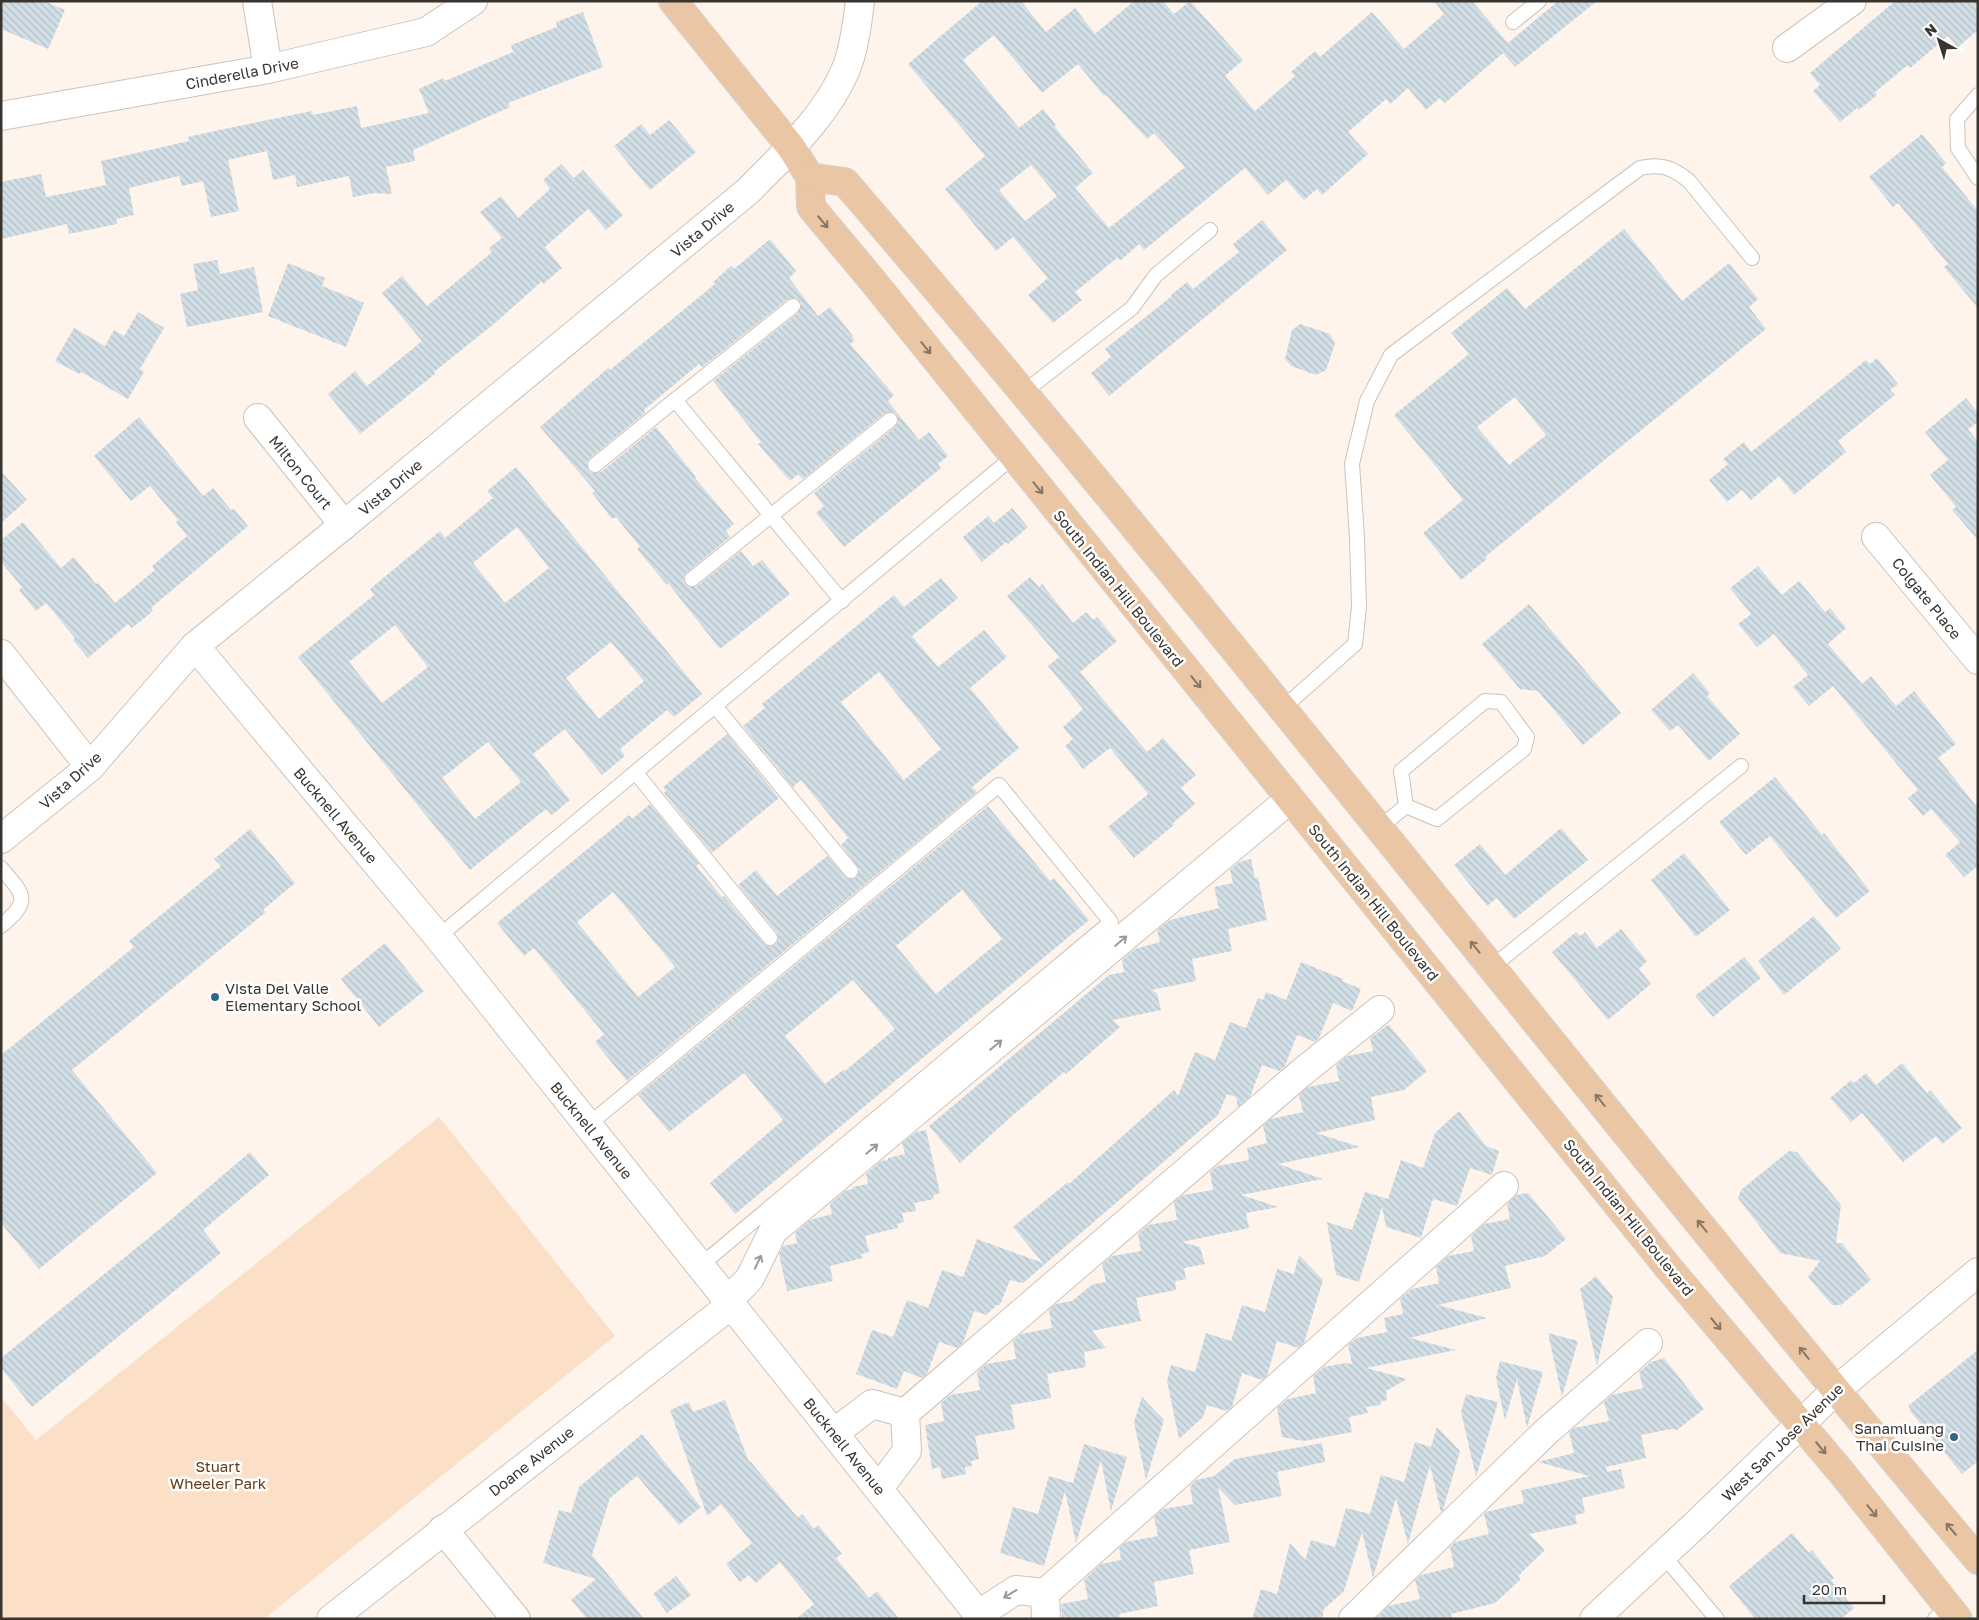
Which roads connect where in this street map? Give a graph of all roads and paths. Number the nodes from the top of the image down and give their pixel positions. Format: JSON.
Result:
{"nodes":[{"id":1,"x":257,"y":1,"type":"edge"},
{"id":2,"x":473,"y":1,"type":"edge"},
{"id":3,"x":673,"y":1,"type":"edge"},
{"id":4,"x":860,"y":1,"type":"edge"},
{"id":5,"x":1539,"y":1,"type":"edge"},
{"id":6,"x":1852,"y":1,"type":"edge"},
{"id":7,"x":1513,"y":22,"type":"dead end"},
{"id":8,"x":1787,"y":48,"type":"dead end"},
{"id":9,"x":268,"y":69,"type":"junction"},
{"id":10,"x":1978,"y":94,"type":"edge"},
{"id":11,"x":1,"y":116,"type":"edge"},
{"id":12,"x":791,"y":147,"type":"junction"},
{"id":13,"x":810,"y":177,"type":"junction"},
{"id":14,"x":1978,"y":178,"type":"edge"},
{"id":15,"x":1210,"y":230,"type":"dead end"},
{"id":16,"x":1752,"y":258,"type":"dead end"},
{"id":17,"x":792,"y":306,"type":"dead end"},
{"id":18,"x":1024,"y":392,"type":"junction"},
{"id":19,"x":675,"y":400,"type":"junction"},
{"id":20,"x":258,"y":418,"type":"dead end"},
{"id":21,"x":890,"y":420,"type":"dead end"},
{"id":22,"x":1013,"y":457,"type":"junction"},
{"id":23,"x":595,"y":465,"type":"dead end"},
{"id":24,"x":771,"y":516,"type":"junction"},
{"id":25,"x":344,"y":525,"type":"junction"},
{"id":26,"x":1876,"y":537,"type":"dead end"},
{"id":27,"x":692,"y":579,"type":"dead end"},
{"id":28,"x":842,"y":600,"type":"junction"},
{"id":29,"x":195,"y":646,"type":"junction"},
{"id":30,"x":1,"y":654,"type":"edge"},
{"id":31,"x":1978,"y":660,"type":"edge"},
{"id":32,"x":715,"y":706,"type":"junction"},
{"id":33,"x":1282,"y":709,"type":"junction"},
{"id":34,"x":1741,"y":766,"type":"dead end"},
{"id":35,"x":90,"y":767,"type":"junction"},
{"id":36,"x":636,"y":773,"type":"junction"},
{"id":37,"x":1290,"y":799,"type":"junction"},
{"id":38,"x":1406,"y":806,"type":"junction"},
{"id":39,"x":1379,"y":828,"type":"junction"},
{"id":40,"x":1,"y":839,"type":"edge"},
{"id":41,"x":1,"y":868,"type":"edge"},
{"id":42,"x":851,"y":871,"type":"dead end"},
{"id":43,"x":1,"y":926,"type":"edge"},
{"id":44,"x":438,"y":937,"type":"junction"},
{"id":45,"x":770,"y":938,"type":"dead end"},
{"id":46,"x":1492,"y":967,"type":"junction"},
{"id":47,"x":1380,"y":1010,"type":"dead end"},
{"id":48,"x":588,"y":1125,"type":"junction"},
{"id":49,"x":1504,"y":1186,"type":"dead end"},
{"id":50,"x":701,"y":1265,"type":"junction"},
{"id":51,"x":1978,"y":1272,"type":"edge"},
{"id":52,"x":730,"y":1302,"type":"junction"},
{"id":53,"x":1648,"y":1343,"type":"dead end"},
{"id":54,"x":1835,"y":1391,"type":"junction"},
{"id":55,"x":906,"y":1412,"type":"junction"},
{"id":56,"x":1801,"y":1424,"type":"junction"},
{"id":57,"x":834,"y":1433,"type":"junction"},
{"id":58,"x":879,"y":1488,"type":"junction"},
{"id":59,"x":443,"y":1529,"type":"junction"},
{"id":60,"x":1662,"y":1554,"type":"junction"},
{"id":61,"x":1978,"y":1560,"type":"edge"},
{"id":62,"x":1046,"y":1606,"type":"edge"},
{"id":63,"x":1947,"y":1615,"type":"edge"},
{"id":64,"x":981,"y":1616,"type":"edge"},
{"id":65,"x":331,"y":1619,"type":"edge"},
{"id":66,"x":516,"y":1619,"type":"edge"},
{"id":67,"x":1353,"y":1619,"type":"edge"},
{"id":68,"x":1594,"y":1619,"type":"edge"},
{"id":69,"x":1717,"y":1619,"type":"edge"}],
"edges":[{"from":1,"to":9,"type":"street"},
{"from":2,"to":9,"type":"street","name":"Cinderella Drive"},
{"from":3,"to":12,"type":"main road"},
{"from":4,"to":12,"type":"street","name":"Vista Drive"},
{"from":5,"to":7,"type":"lane"},
{"from":6,"to":8,"type":"street"},
{"from":9,"to":11,"type":"street","name":"Cinderella Drive"},
{"from":10,"to":14,"type":"lane"},
{"from":12,"to":13,"type":"main road"},
{"from":12,"to":25,"type":"street","name":"Vista Drive"},
{"from":13,"to":18,"type":"main road"},
{"from":13,"to":22,"type":"main road","name":"South Indian Hill Boulevard","one_way":true},
{"from":15,"to":18,"type":"lane"},
{"from":16,"to":33,"type":"lane"},
{"from":17,"to":19,"type":"lane"},
{"from":18,"to":33,"type":"main road"},
{"from":19,"to":23,"type":"lane"},
{"from":19,"to":24,"type":"lane"},
{"from":20,"to":25,"type":"street","name":"Milton Court"},
{"from":21,"to":24,"type":"lane"},
{"from":22,"to":28,"type":"lane"},
{"from":22,"to":37,"type":"main road","name":"South Indian Hill Boulevard","one_way":true},
{"from":24,"to":27,"type":"lane"},
{"from":24,"to":28,"type":"lane"},
{"from":25,"to":29,"type":"street","name":"Vista Drive"},
{"from":26,"to":31,"type":"street","name":"Colgate Place"},
{"from":28,"to":32,"type":"lane"},
{"from":29,"to":35,"type":"street","name":"Vista Drive"},
{"from":29,"to":44,"type":"street","name":"Bucknell Avenue"},
{"from":30,"to":35,"type":"street"},
{"from":32,"to":36,"type":"lane"},
{"from":32,"to":42,"type":"lane"},
{"from":33,"to":39,"type":"main road"},
{"from":34,"to":46,"type":"lane"},
{"from":35,"to":40,"type":"street","name":"Vista Drive"},
{"from":36,"to":44,"type":"lane"},
{"from":36,"to":45,"type":"lane"},
{"from":52,"to":37,"type":"street","name":"Doane Avenue","one_way":true},
{"from":37,"to":56,"type":"main road","name":"South Indian Hill Boulevard","one_way":true},
{"from":38,"to":38,"type":"lane"},
{"from":38,"to":39,"type":"lane"},
{"from":46,"to":39,"type":"main road","one_way":true},
{"from":41,"to":43,"type":"lane"},
{"from":44,"to":48,"type":"street","name":"Bucknell Avenue"},
{"from":54,"to":46,"type":"main road","one_way":true},
{"from":47,"to":55,"type":"street"},
{"from":48,"to":50,"type":"street","name":"Bucknell Avenue"},
{"from":48,"to":50,"type":"lane"},
{"from":49,"to":62,"type":"street"},
{"from":50,"to":52,"type":"street","name":"Bucknell Avenue"},
{"from":51,"to":54,"type":"street","name":"West San Jose Avenue"},
{"from":52,"to":57,"type":"street","name":"Bucknell Avenue"},
{"from":52,"to":59,"type":"street","name":"Doane Avenue"},
{"from":53,"to":67,"type":"street"},
{"from":54,"to":56,"type":"street","name":"West San Jose Avenue"},
{"from":61,"to":54,"type":"main road","one_way":true},
{"from":55,"to":57,"type":"street"},
{"from":55,"to":58,"type":"street"},
{"from":56,"to":60,"type":"street","name":"West San Jose Avenue"},
{"from":56,"to":63,"type":"main road","name":"South Indian Hill Boulevard","one_way":true},
{"from":57,"to":58,"type":"street","name":"Bucknell Avenue"},
{"from":58,"to":64,"type":"street","name":"Bucknell Avenue"},
{"from":59,"to":65,"type":"street","name":"Doane Avenue"},
{"from":59,"to":66,"type":"street"},
{"from":60,"to":68,"type":"street","name":"West San Jose Avenue"},
{"from":60,"to":69,"type":"lane"},
{"from":62,"to":64,"type":"street","one_way":true}]}
